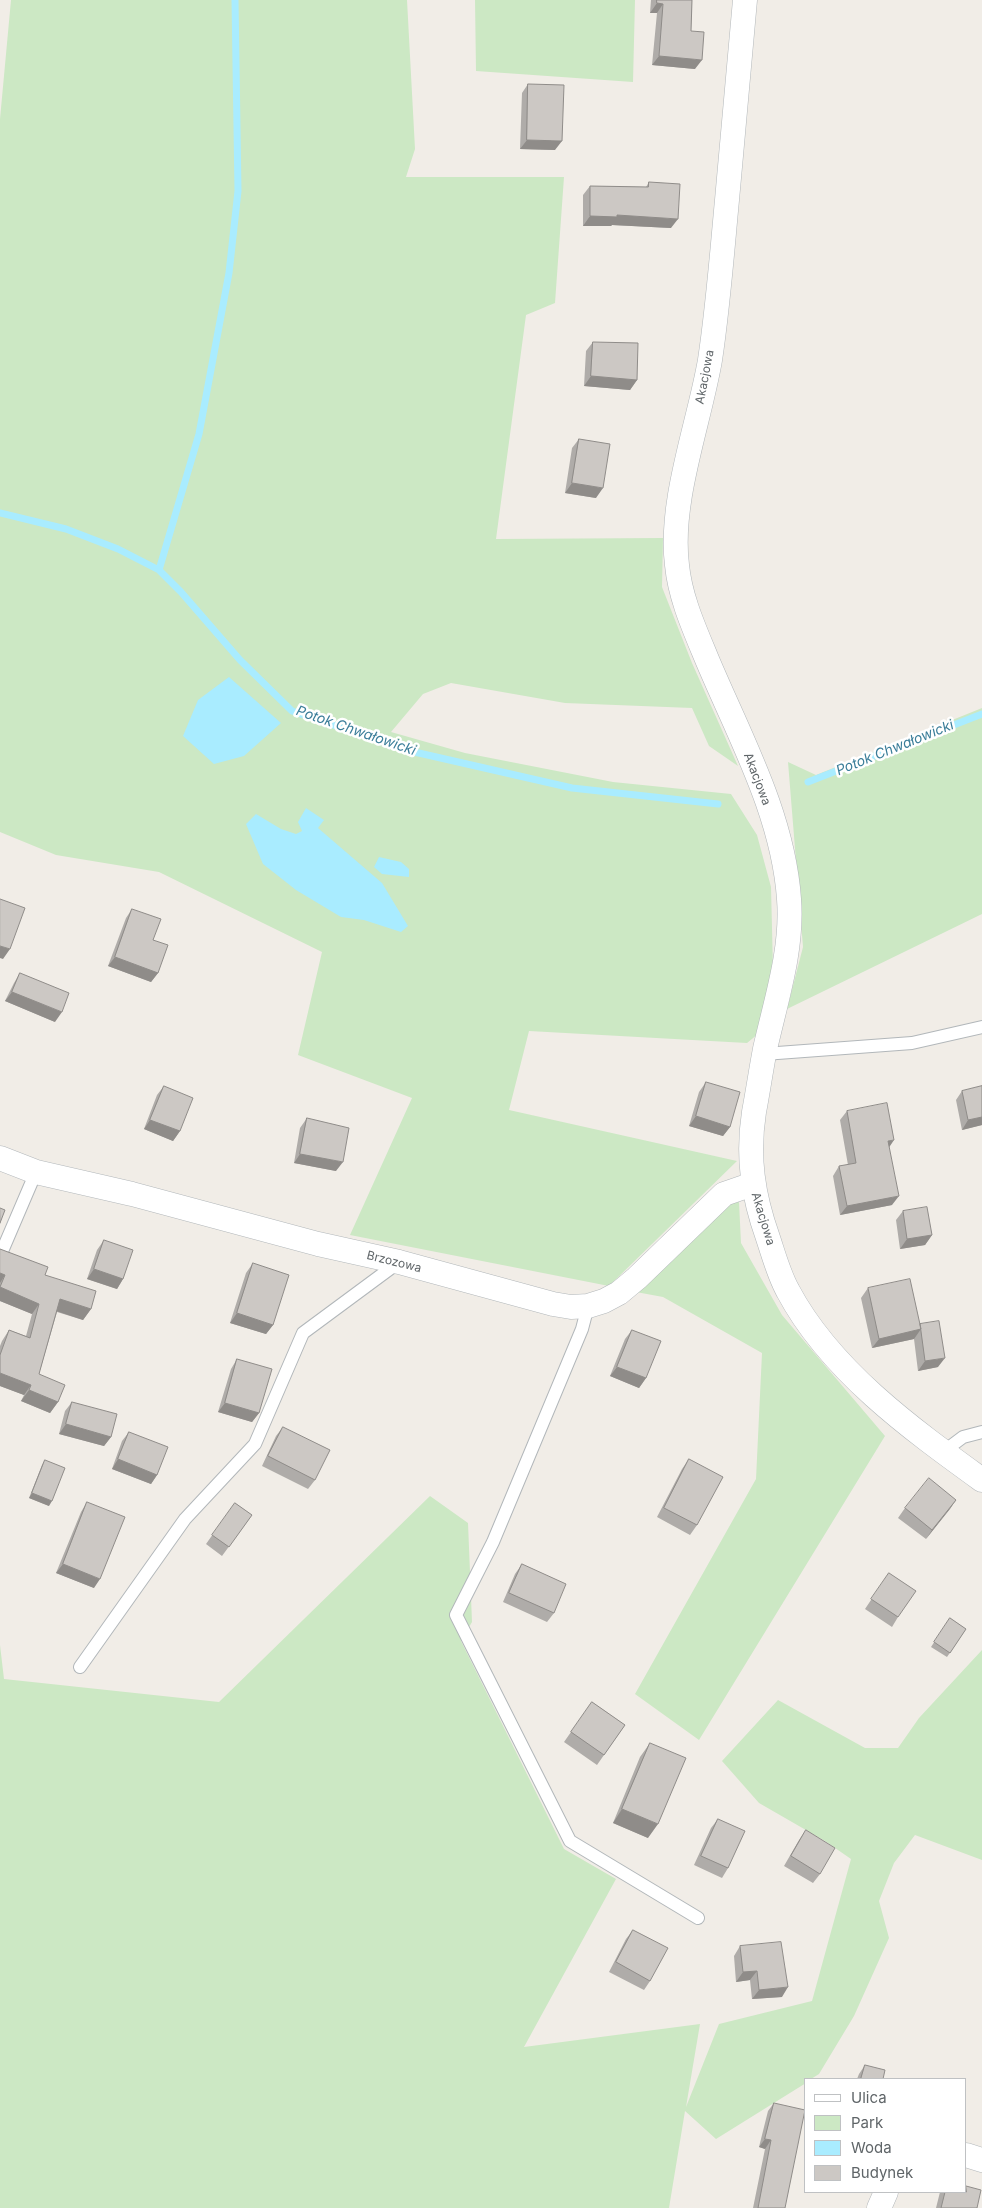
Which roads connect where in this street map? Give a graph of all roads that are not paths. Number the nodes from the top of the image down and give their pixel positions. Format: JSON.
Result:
{"nodes":[{"id":1,"x":744,"y":0,"type":"edge"},
{"id":2,"x":982,"y":1027,"type":"edge"},
{"id":3,"x":764,"y":1054,"type":"junction"},
{"id":4,"x":0,"y":1158,"type":"edge"},
{"id":5,"x":36,"y":1172,"type":"junction"},
{"id":6,"x":753,"y":1184,"type":"junction"},
{"id":7,"x":0,"y":1256,"type":"edge"},
{"id":8,"x":399,"y":1262,"type":"junction"},
{"id":9,"x":588,"y":1306,"type":"junction"},
{"id":10,"x":982,"y":1432,"type":"edge"},
{"id":11,"x":943,"y":1452,"type":"junction"},
{"id":12,"x":982,"y":1480,"type":"edge"},
{"id":13,"x":80,"y":1668,"type":"dead end"},
{"id":14,"x":698,"y":1918,"type":"dead end"},
{"id":15,"x":967,"y":2155,"type":"edge"},
{"id":16,"x":982,"y":2160,"type":"edge"},
{"id":17,"x":886,"y":2193,"type":"edge"},
{"id":18,"x":879,"y":2208,"type":"edge"}],
"edges":[{"from":1,"to":3,"type":"street","name":"Akacjowa"},
{"from":2,"to":3,"type":"lane"},
{"from":3,"to":6,"type":"street","name":"Akacjowa"},
{"from":4,"to":5,"type":"street","name":"Brzozowa"},
{"from":5,"to":7,"type":"lane"},
{"from":5,"to":8,"type":"street","name":"Brzozowa"},
{"from":6,"to":9,"type":"street","name":"Brzozowa"},
{"from":6,"to":11,"type":"street","name":"Akacjowa"},
{"from":8,"to":9,"type":"street","name":"Brzozowa"},
{"from":8,"to":13,"type":"lane"},
{"from":9,"to":14,"type":"lane"},
{"from":10,"to":11,"type":"lane"},
{"from":11,"to":12,"type":"street","name":"Akacjowa"},
{"from":15,"to":16,"type":"street"},
{"from":17,"to":18,"type":"street"}]}
